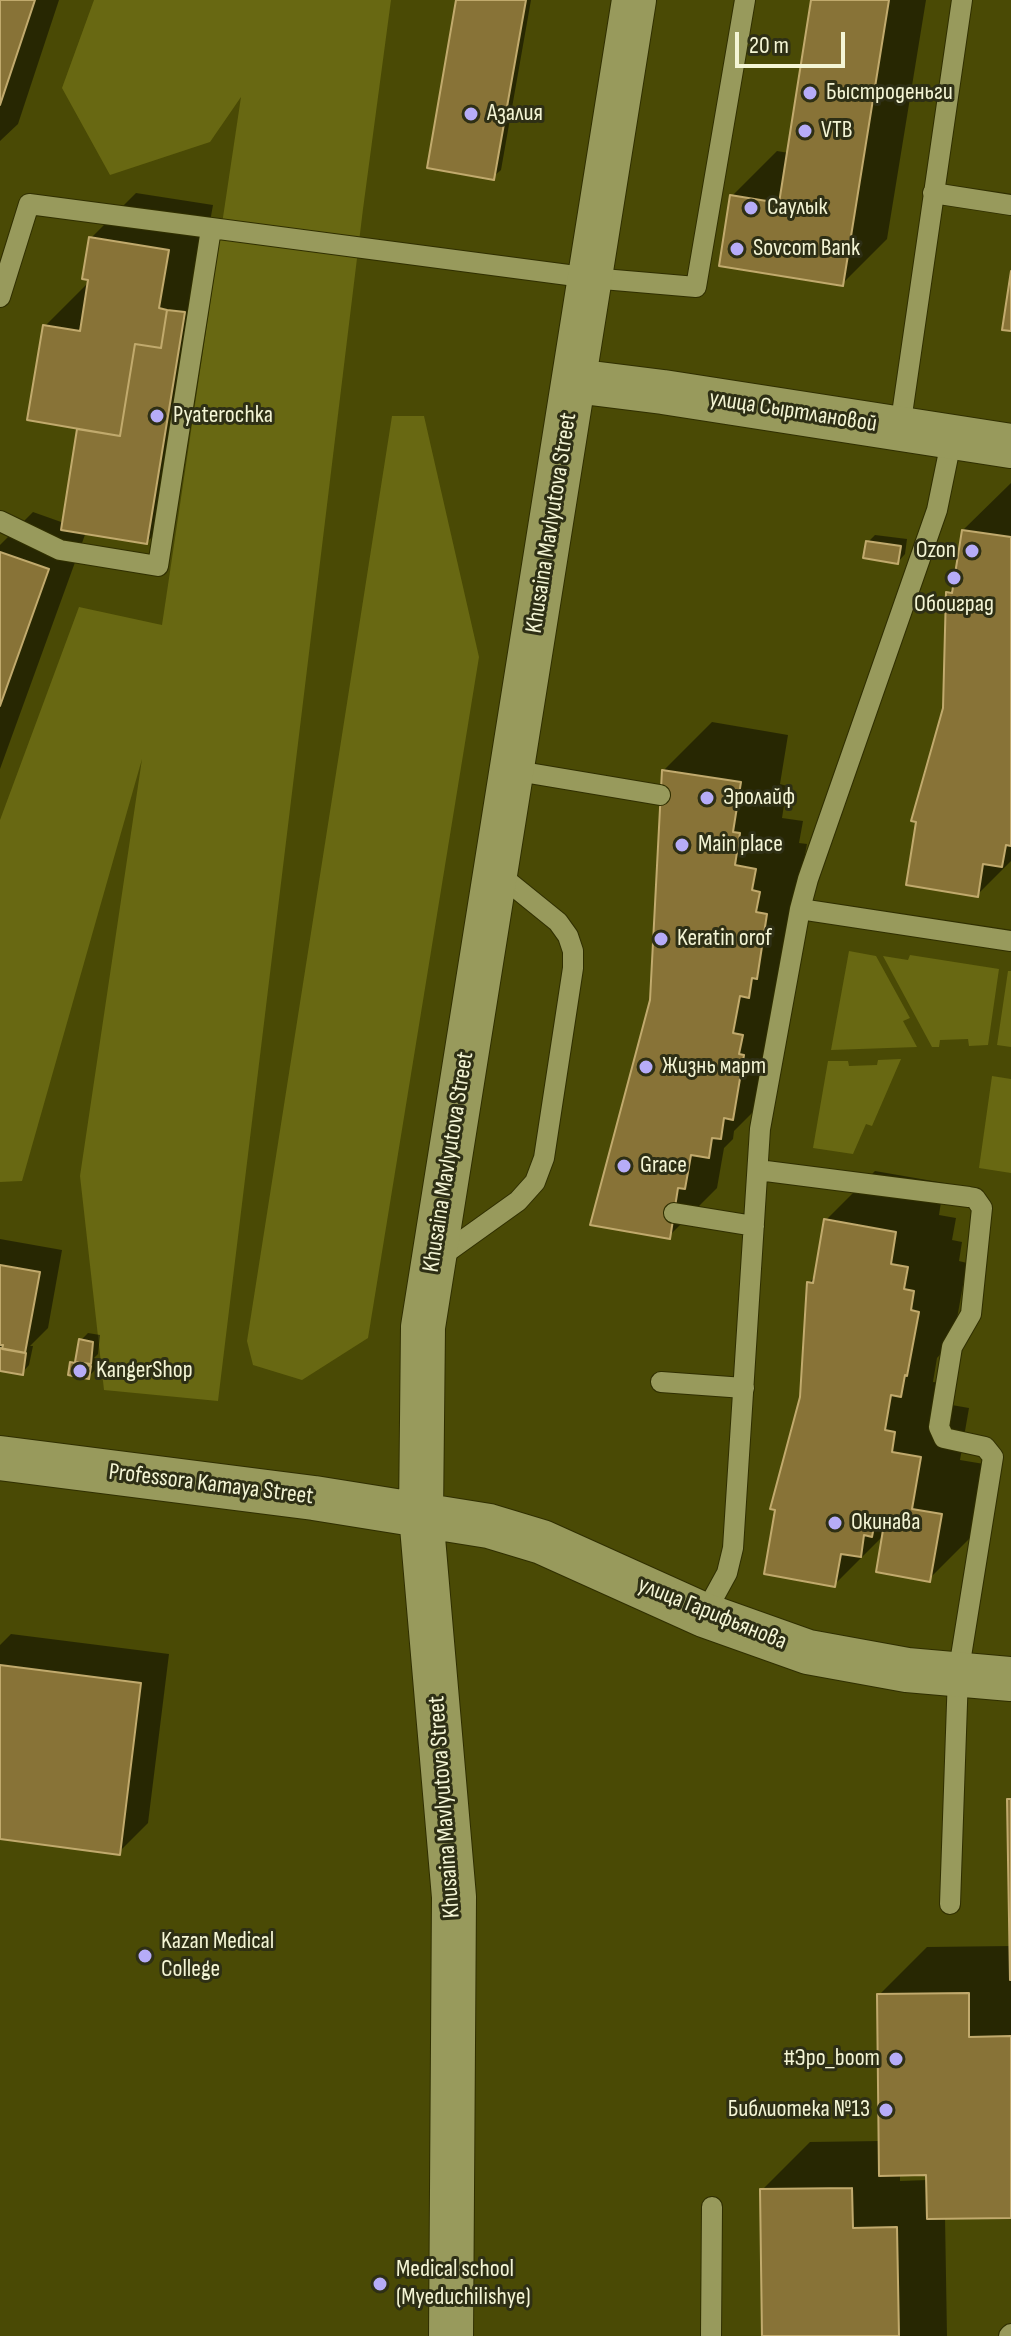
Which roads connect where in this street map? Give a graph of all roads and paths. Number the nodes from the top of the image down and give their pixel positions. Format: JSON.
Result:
{"nodes":[{"id":1,"x":634,"y":0,"type":"edge"},
{"id":2,"x":745,"y":0,"type":"edge"},
{"id":3,"x":962,"y":0,"type":"edge"},
{"id":4,"x":933,"y":193,"type":"junction"},
{"id":5,"x":1011,"y":205,"type":"edge"},
{"id":6,"x":211,"y":229,"type":"junction"},
{"id":7,"x":591,"y":278,"type":"junction"},
{"id":8,"x":0,"y":297,"type":"edge"},
{"id":9,"x":575,"y":381,"type":"junction"},
{"id":10,"x":900,"y":428,"type":"junction"},
{"id":11,"x":952,"y":437,"type":"junction"},
{"id":12,"x":1011,"y":446,"type":"edge"},
{"id":13,"x":0,"y":521,"type":"edge"},
{"id":14,"x":511,"y":770,"type":"junction"},
{"id":15,"x":660,"y":795,"type":"dead end"},
{"id":16,"x":495,"y":871,"type":"junction"},
{"id":17,"x":800,"y":909,"type":"junction"},
{"id":18,"x":1011,"y":941,"type":"edge"},
{"id":19,"x":758,"y":1170,"type":"junction"},
{"id":20,"x":674,"y":1213,"type":"dead end"},
{"id":21,"x":754,"y":1226,"type":"junction"},
{"id":22,"x":433,"y":1261,"type":"junction"},
{"id":23,"x":661,"y":1382,"type":"dead end"},
{"id":24,"x":744,"y":1388,"type":"junction"},
{"id":25,"x":0,"y":1458,"type":"edge"},
{"id":26,"x":421,"y":1515,"type":"junction"},
{"id":27,"x":704,"y":1615,"type":"junction"},
{"id":28,"x":958,"y":1675,"type":"junction"},
{"id":29,"x":1011,"y":1679,"type":"edge"},
{"id":30,"x":950,"y":1904,"type":"dead end"},
{"id":31,"x":712,"y":2207,"type":"dead end"},
{"id":32,"x":451,"y":2336,"type":"edge"},
{"id":33,"x":711,"y":2336,"type":"edge"}],
"edges":[{"from":1,"to":7,"type":"street","name":"Khusaina Mavlyutova Street"},
{"from":2,"to":7,"type":"lane"},
{"from":3,"to":4,"type":"lane"},
{"from":4,"to":5,"type":"lane"},
{"from":4,"to":10,"type":"lane"},
{"from":6,"to":7,"type":"lane"},
{"from":6,"to":8,"type":"lane"},
{"from":6,"to":13,"type":"lane"},
{"from":7,"to":9,"type":"street","name":"Khusaina Mavlyutova Street"},
{"from":9,"to":10,"type":"street","name":"улица Сыртлановой"},
{"from":9,"to":14,"type":"street","name":"Khusaina Mavlyutova Street"},
{"from":10,"to":11,"type":"street","name":"улица Сыртлановой"},
{"from":11,"to":12,"type":"street","name":"улица Сыртлановой"},
{"from":11,"to":17,"type":"lane"},
{"from":14,"to":15,"type":"lane"},
{"from":14,"to":16,"type":"street","name":"Khusaina Mavlyutova Street"},
{"from":16,"to":22,"type":"street","name":"Khusaina Mavlyutova Street"},
{"from":16,"to":22,"type":"lane"},
{"from":17,"to":18,"type":"lane"},
{"from":17,"to":19,"type":"lane"},
{"from":19,"to":21,"type":"lane"},
{"from":19,"to":28,"type":"lane"},
{"from":20,"to":21,"type":"lane"},
{"from":21,"to":24,"type":"lane"},
{"from":22,"to":26,"type":"street","name":"Khusaina Mavlyutova Street"},
{"from":23,"to":24,"type":"lane"},
{"from":24,"to":27,"type":"lane"},
{"from":25,"to":26,"type":"street","name":"Professora Kamaya Street"},
{"from":26,"to":27,"type":"street","name":"улица Гарифьянова"},
{"from":26,"to":32,"type":"street","name":"Khusaina Mavlyutova Street"},
{"from":27,"to":28,"type":"street","name":"улица Гарифьянова"},
{"from":28,"to":29,"type":"street","name":"улица Гарифьянова"},
{"from":28,"to":30,"type":"lane"},
{"from":31,"to":33,"type":"lane"}]}
